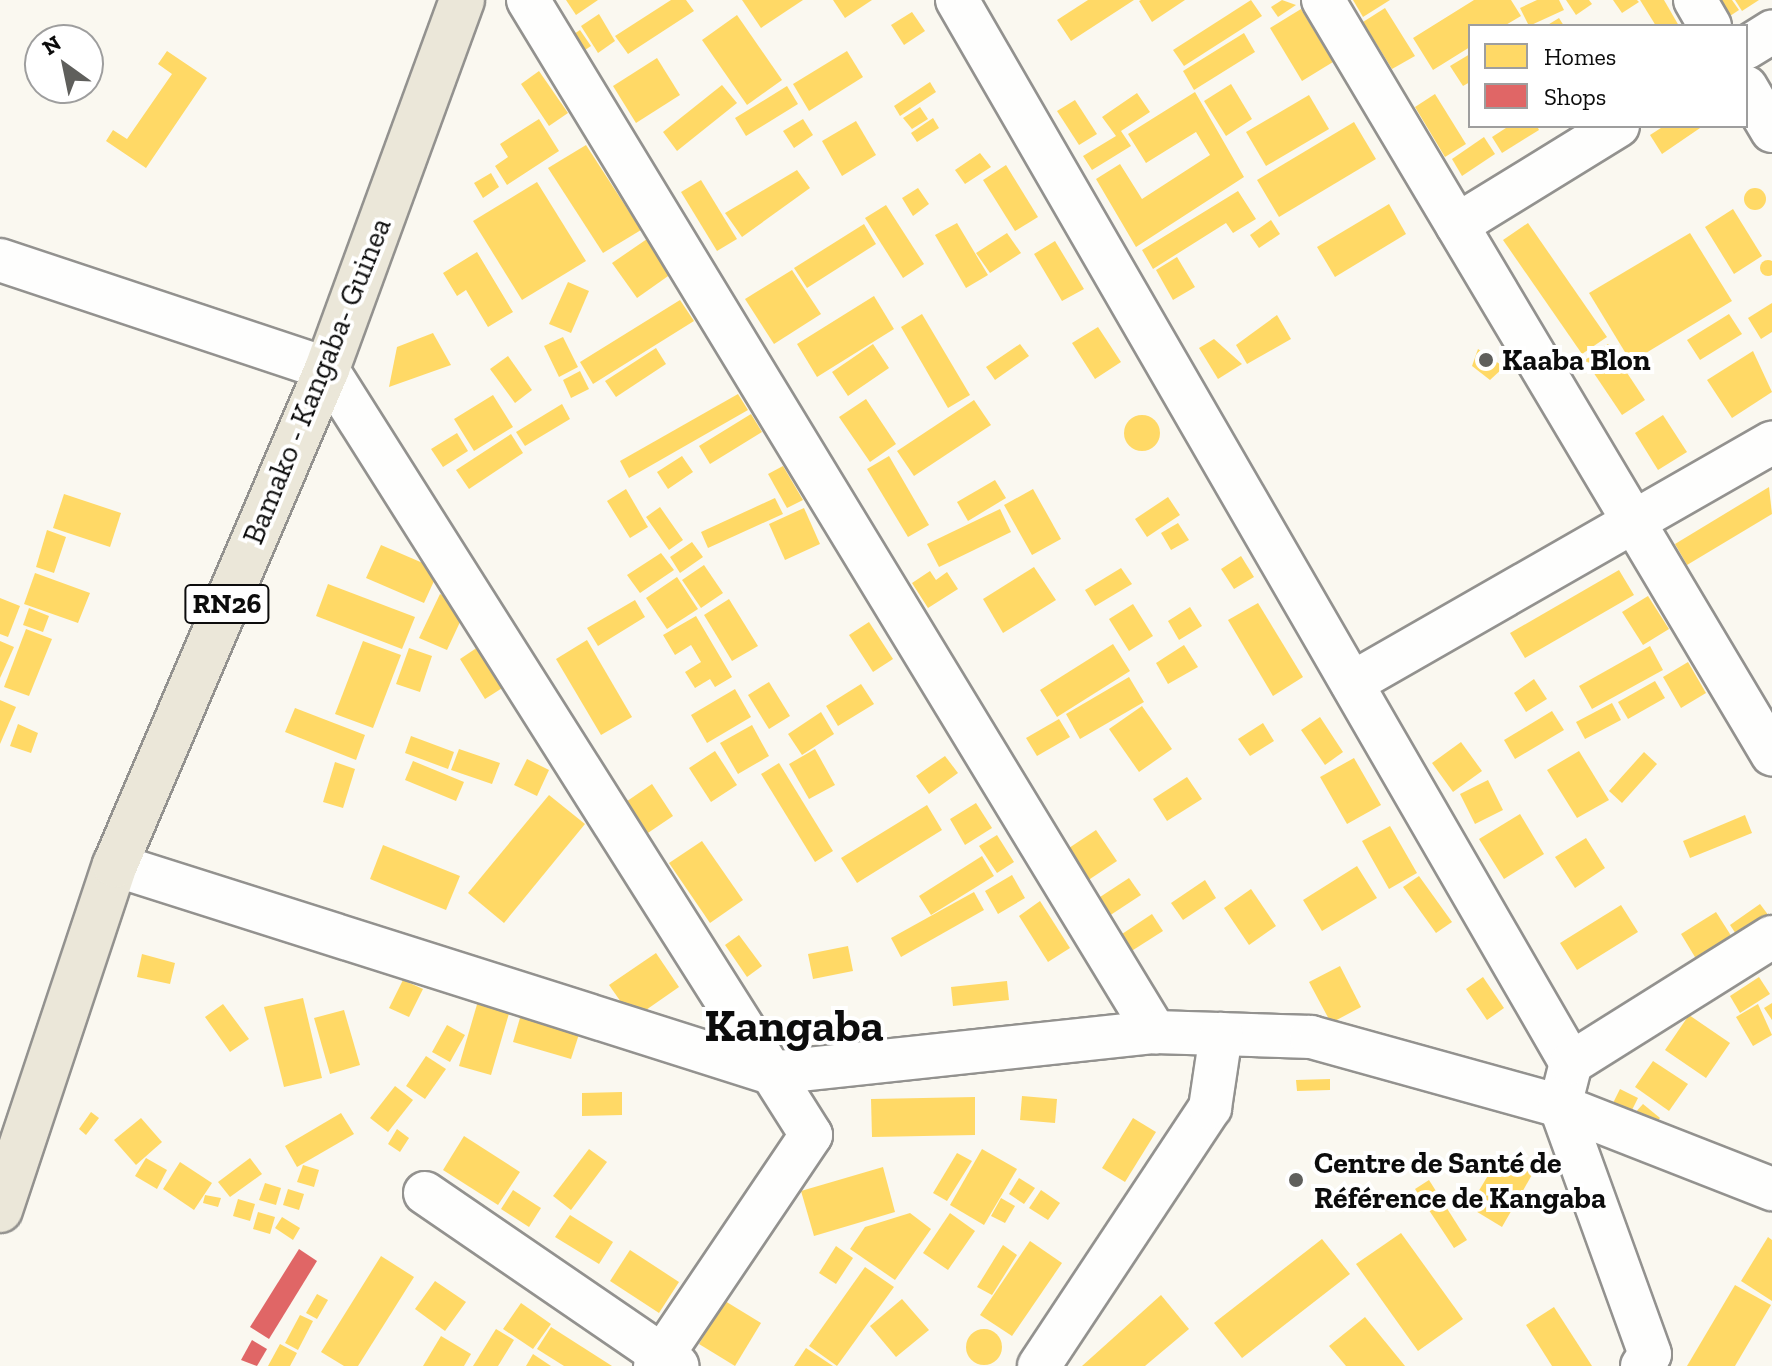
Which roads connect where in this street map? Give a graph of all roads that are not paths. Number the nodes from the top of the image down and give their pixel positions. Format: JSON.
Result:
{"nodes":[{"id":1,"x":462,"y":0,"type":"edge"},
{"id":2,"x":528,"y":0,"type":"edge"},
{"id":3,"x":957,"y":0,"type":"edge"},
{"id":4,"x":1323,"y":0,"type":"edge"},
{"id":5,"x":1695,"y":0,"type":"edge"},
{"id":6,"x":1709,"y":24,"type":"edge"},
{"id":7,"x":1772,"y":32,"type":"edge"},
{"id":8,"x":1748,"y":47,"type":"edge"},
{"id":9,"x":1748,"y":90,"type":"edge"},
{"id":10,"x":1615,"y":128,"type":"edge"},
{"id":11,"x":1772,"y":131,"type":"edge"},
{"id":12,"x":1457,"y":225,"type":"junction"},
{"id":13,"x":0,"y":260,"type":"edge"},
{"id":14,"x":327,"y":369,"type":"junction"},
{"id":15,"x":1772,"y":442,"type":"edge"},
{"id":16,"x":1632,"y":523,"type":"junction"},
{"id":17,"x":1352,"y":683,"type":"junction"},
{"id":18,"x":1772,"y":754,"type":"edge"},
{"id":19,"x":115,"y":865,"type":"junction"},
{"id":20,"x":1772,"y":937,"type":"edge"},
{"id":21,"x":1155,"y":1032,"type":"junction"},
{"id":22,"x":1221,"y":1034,"type":"junction"},
{"id":23,"x":1571,"y":1063,"type":"junction"},
{"id":24,"x":771,"y":1073,"type":"junction"},
{"id":25,"x":1560,"y":1106,"type":"junction"},
{"id":26,"x":1772,"y":1189,"type":"edge"},
{"id":27,"x":425,"y":1193,"type":"dead end"},
{"id":28,"x":0,"y":1210,"type":"edge"},
{"id":29,"x":665,"y":1362,"type":"edge"},
{"id":30,"x":1039,"y":1366,"type":"edge"},
{"id":31,"x":1642,"y":1366,"type":"edge"}],
"edges":[{"from":1,"to":14,"type":"main road","name":"Bamako - Kangaba- Guinea","number":"RN26"},
{"from":2,"to":21,"type":"street"},
{"from":3,"to":17,"type":"street"},
{"from":4,"to":12,"type":"street"},
{"from":5,"to":6,"type":"street"},
{"from":7,"to":8,"type":"street"},
{"from":9,"to":11,"type":"street"},
{"from":10,"to":12,"type":"street"},
{"from":12,"to":16,"type":"street"},
{"from":13,"to":14,"type":"street"},
{"from":14,"to":19,"type":"main road","name":"Bamako - Kangaba- Guinea","number":"RN26"},
{"from":14,"to":24,"type":"street"},
{"from":15,"to":16,"type":"street"},
{"from":16,"to":17,"type":"street"},
{"from":16,"to":18,"type":"street"},
{"from":17,"to":23,"type":"street"},
{"from":19,"to":24,"type":"street"},
{"from":19,"to":28,"type":"main road","name":"Bamako - Kangaba- Guinea","number":"RN26"},
{"from":20,"to":23,"type":"street"},
{"from":21,"to":22,"type":"street"},
{"from":21,"to":24,"type":"street"},
{"from":22,"to":25,"type":"street"},
{"from":22,"to":30,"type":"street"},
{"from":23,"to":25,"type":"street"},
{"from":24,"to":29,"type":"street"},
{"from":25,"to":26,"type":"street"},
{"from":25,"to":31,"type":"street"},
{"from":27,"to":29,"type":"street"}]}
